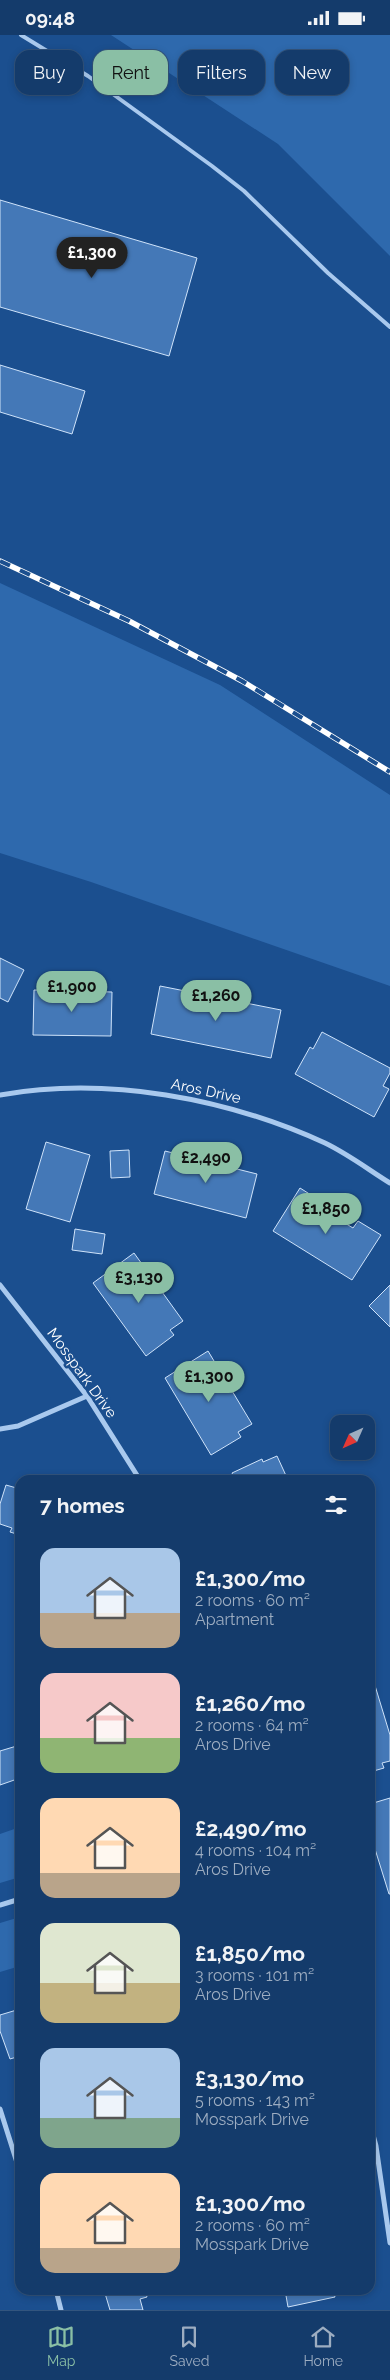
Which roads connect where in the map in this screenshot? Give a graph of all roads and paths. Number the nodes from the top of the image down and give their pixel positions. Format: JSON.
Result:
{"nodes":[{"id":1,"x":21,"y":35,"type":"edge"},
{"id":2,"x":390,"y":327,"type":"edge"},
{"id":3,"x":0,"y":1095,"type":"edge"},
{"id":4,"x":390,"y":1183,"type":"edge"},
{"id":5,"x":0,"y":1285,"type":"edge"},
{"id":6,"x":87,"y":1396,"type":"junction"},
{"id":7,"x":0,"y":1429,"type":"edge"},
{"id":8,"x":137,"y":1475,"type":"edge"},
{"id":9,"x":15,"y":1900,"type":"edge"},
{"id":10,"x":0,"y":1905,"type":"edge"},
{"id":11,"x":0,"y":2109,"type":"edge"},
{"id":12,"x":375,"y":2142,"type":"edge"},
{"id":13,"x":15,"y":2156,"type":"edge"},
{"id":14,"x":390,"y":2243,"type":"edge"},
{"id":15,"x":57,"y":2295,"type":"edge"},
{"id":16,"x":61,"y":2310,"type":"edge"}],
"edges":[{"from":1,"to":2,"type":"lane"},
{"from":3,"to":4,"type":"street","name":"Aros Drive"},
{"from":5,"to":6,"type":"street","name":"Mosspark Drive"},
{"from":6,"to":7,"type":"street"},
{"from":6,"to":8,"type":"street","name":"Mosspark Drive"},
{"from":9,"to":10,"type":"street"},
{"from":11,"to":13,"type":"street"},
{"from":12,"to":14,"type":"street"},
{"from":15,"to":16,"type":"street"}]}
